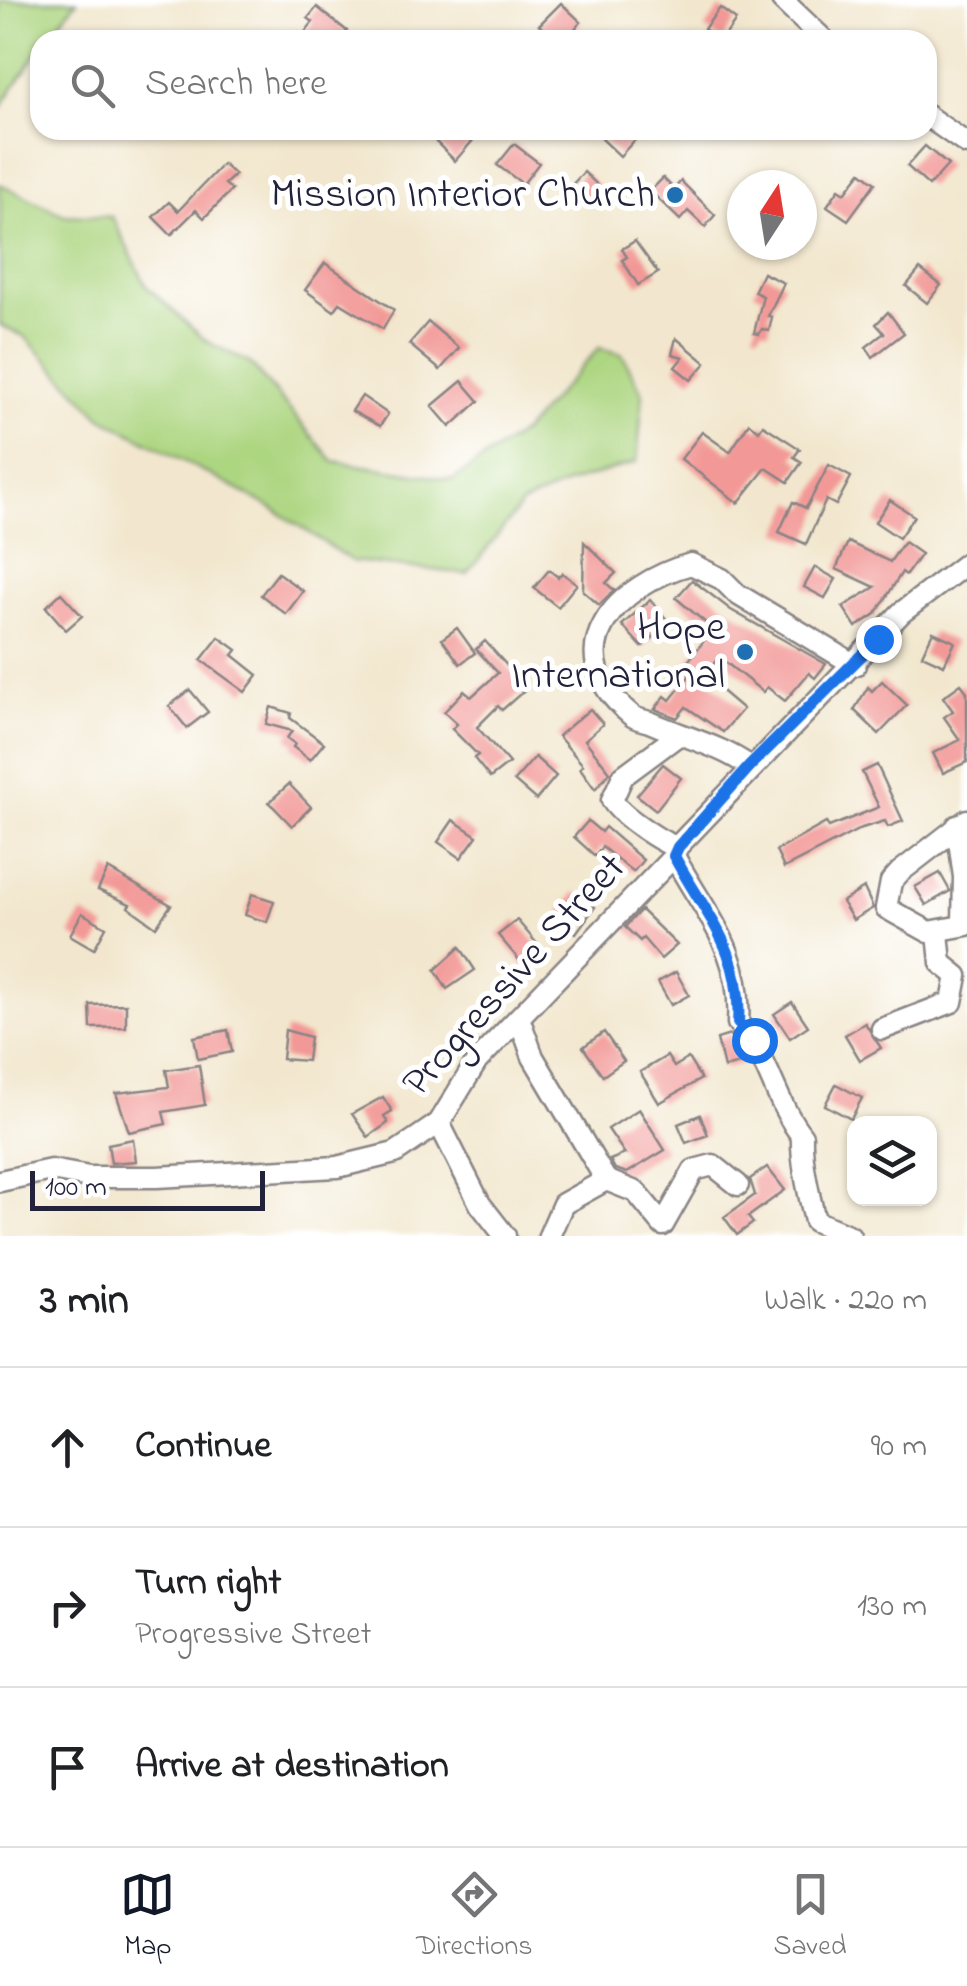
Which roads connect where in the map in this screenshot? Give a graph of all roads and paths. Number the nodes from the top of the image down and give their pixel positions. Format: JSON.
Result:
{"nodes":[{"id":1,"x":782,"y":0,"type":"edge"},
{"id":2,"x":814,"y":30,"type":"edge"},
{"id":3,"x":937,"y":123,"type":"edge"},
{"id":4,"x":967,"y":144,"type":"edge"},
{"id":5,"x":967,"y":563,"type":"edge"},
{"id":6,"x":855,"y":666,"type":"junction"},
{"id":7,"x":677,"y":736,"type":"junction"},
{"id":8,"x":750,"y":766,"type":"junction"},
{"id":9,"x":962,"y":823,"type":"edge"},
{"id":10,"x":676,"y":852,"type":"junction"},
{"id":11,"x":965,"y":924,"type":"edge"},
{"id":12,"x":938,"y":932,"type":"junction"},
{"id":13,"x":518,"y":1018,"type":"junction"},
{"id":14,"x":882,"y":1029,"type":"dead end"},
{"id":15,"x":439,"y":1122,"type":"junction"},
{"id":16,"x":606,"y":1180,"type":"junction"},
{"id":17,"x":0,"y":1181,"type":"edge"},
{"id":18,"x":738,"y":1185,"type":"dead end"},
{"id":19,"x":505,"y":1236,"type":"edge"},
{"id":20,"x":549,"y":1236,"type":"edge"},
{"id":21,"x":850,"y":1236,"type":"edge"}],
"edges":[{"from":1,"to":2,"type":"street"},
{"from":3,"to":4,"type":"street"},
{"from":5,"to":6,"type":"street","name":"Progressive Street"},
{"from":6,"to":7,"type":"street"},
{"from":6,"to":8,"type":"street","name":"Progressive Street"},
{"from":7,"to":8,"type":"street"},
{"from":7,"to":10,"type":"street"},
{"from":8,"to":10,"type":"street","name":"Progressive Street"},
{"from":9,"to":11,"type":"street"},
{"from":9,"to":12,"type":"street"},
{"from":10,"to":13,"type":"street","name":"Progressive Street"},
{"from":10,"to":21,"type":"street"},
{"from":11,"to":12,"type":"street"},
{"from":12,"to":14,"type":"street"},
{"from":13,"to":15,"type":"street","name":"Progressive Street"},
{"from":13,"to":16,"type":"street"},
{"from":15,"to":17,"type":"street","name":"Progressive Street"},
{"from":15,"to":19,"type":"street"},
{"from":16,"to":18,"type":"street"},
{"from":16,"to":20,"type":"street"}]}
